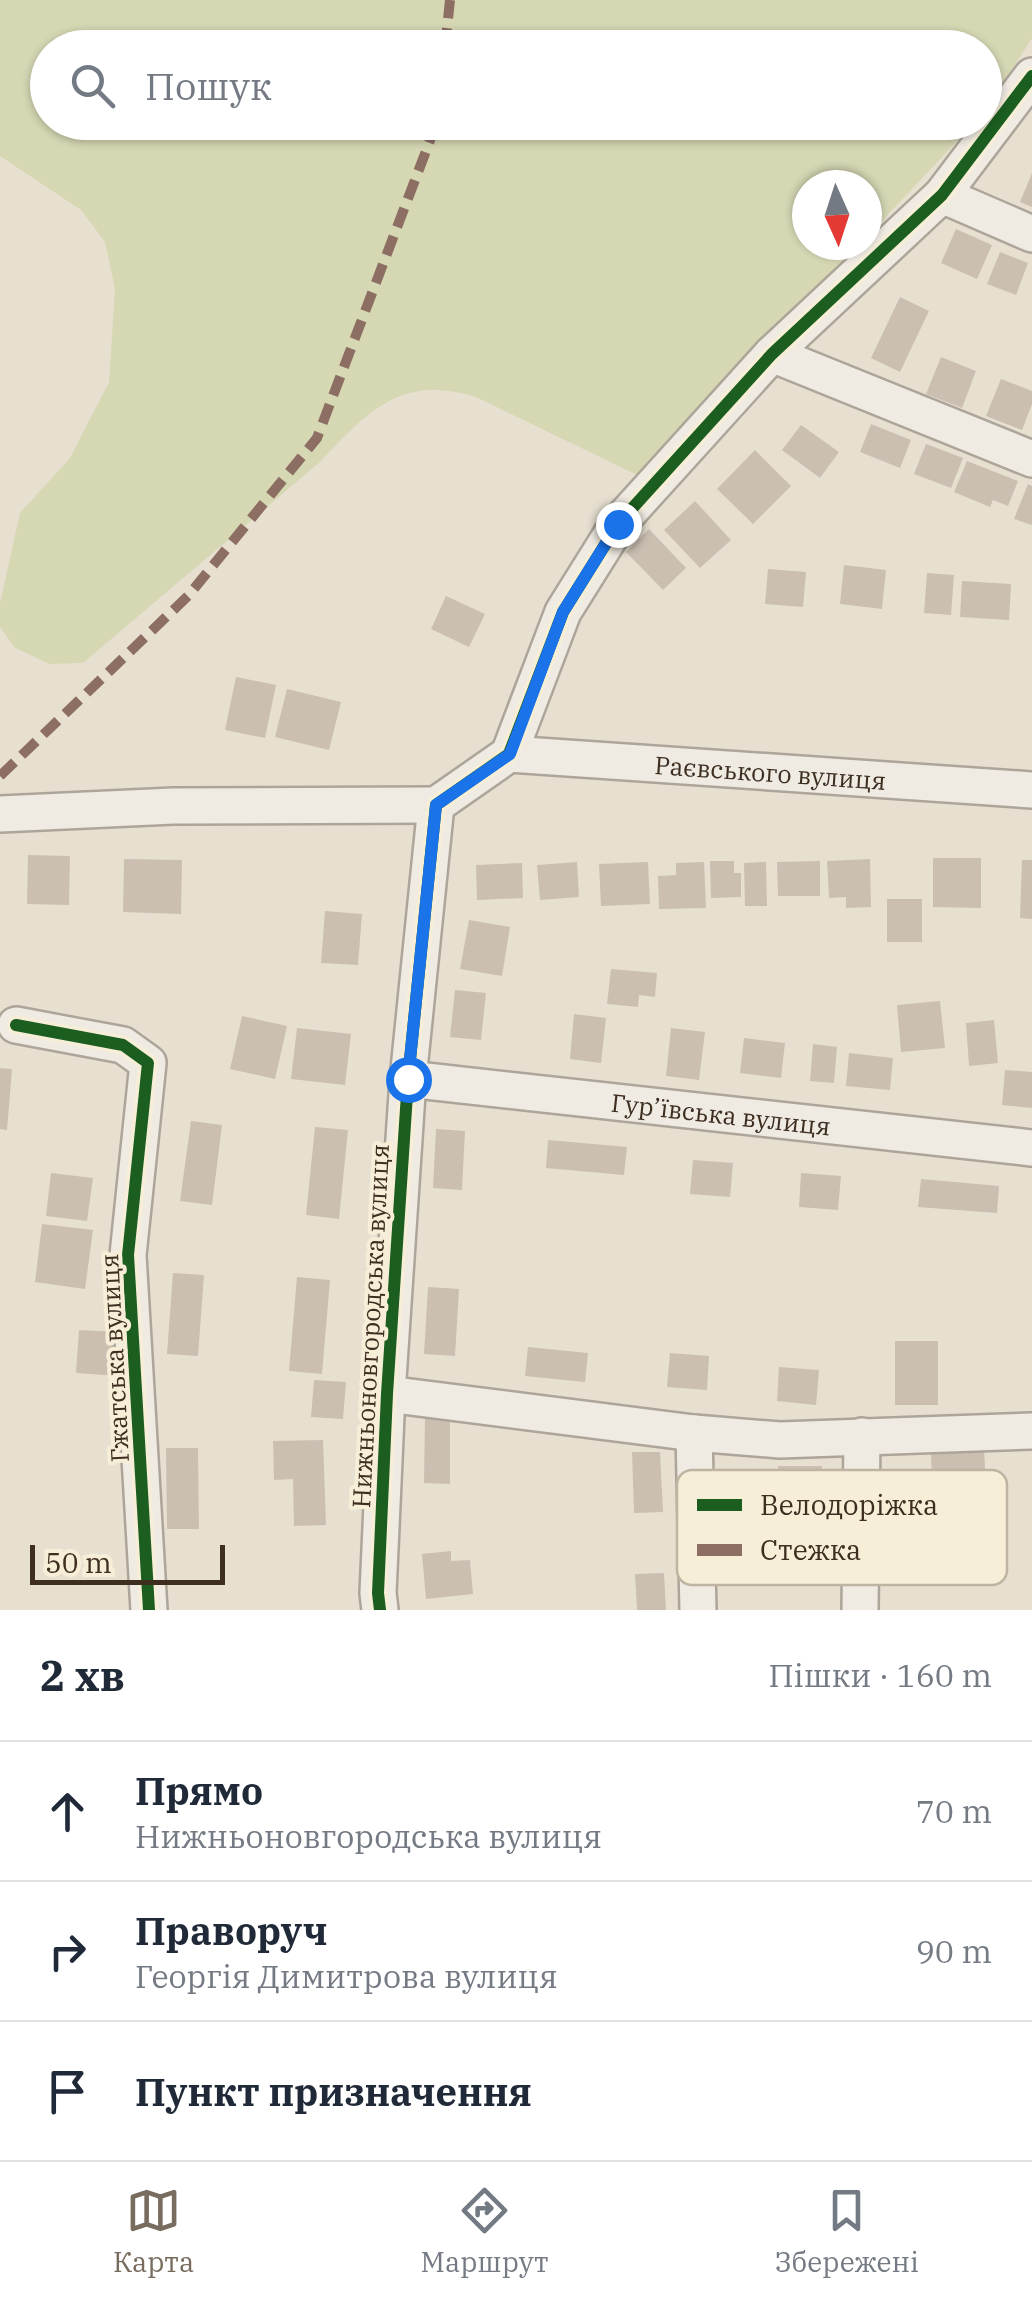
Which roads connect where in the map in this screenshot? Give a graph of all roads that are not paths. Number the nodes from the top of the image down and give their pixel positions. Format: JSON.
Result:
{"nodes":[{"id":1,"x":1032,"y":76,"type":"edge"},
{"id":2,"x":1002,"y":116,"type":"edge"},
{"id":3,"x":984,"y":140,"type":"edge"},
{"id":4,"x":942,"y":195,"type":"junction"},
{"id":5,"x":1032,"y":234,"type":"edge"},
{"id":6,"x":772,"y":354,"type":"junction"},
{"id":7,"x":1032,"y":459,"type":"edge"},
{"id":8,"x":510,"y":754,"type":"junction"},
{"id":9,"x":1032,"y":790,"type":"edge"},
{"id":10,"x":436,"y":805,"type":"junction"},
{"id":11,"x":0,"y":814,"type":"edge"},
{"id":12,"x":16,"y":1026,"type":"dead end"},
{"id":13,"x":408,"y":1079,"type":"junction"},
{"id":14,"x":1032,"y":1148,"type":"edge"},
{"id":15,"x":386,"y":1394,"type":"junction"},
{"id":16,"x":1032,"y":1431,"type":"edge"},
{"id":17,"x":694,"y":1433,"type":"junction"},
{"id":18,"x":862,"y":1436,"type":"junction"},
{"id":19,"x":695,"y":1470,"type":"edge"},
{"id":20,"x":862,"y":1470,"type":"edge"},
{"id":21,"x":697,"y":1585,"type":"edge"},
{"id":22,"x":860,"y":1585,"type":"edge"},
{"id":23,"x":149,"y":1610,"type":"edge"},
{"id":24,"x":380,"y":1610,"type":"edge"},
{"id":25,"x":698,"y":1610,"type":"edge"},
{"id":26,"x":860,"y":1610,"type":"edge"}],
"edges":[{"from":1,"to":2,"type":"street"},
{"from":3,"to":4,"type":"street"},
{"from":4,"to":5,"type":"street"},
{"from":4,"to":6,"type":"street"},
{"from":6,"to":7,"type":"street"},
{"from":6,"to":8,"type":"street"},
{"from":8,"to":9,"type":"street","name":"Раєвського вулиця"},
{"from":8,"to":10,"type":"street"},
{"from":10,"to":11,"type":"street"},
{"from":10,"to":13,"type":"street","name":"Нижньоновгородська вулиця"},
{"from":12,"to":23,"type":"street","name":"Гжатська вулиця"},
{"from":13,"to":14,"type":"street","name":"Гур’ївська вулиця"},
{"from":13,"to":15,"type":"street","name":"Нижньоновгородська вулиця"},
{"from":15,"to":17,"type":"street"},
{"from":15,"to":24,"type":"street","name":"Нижньоновгородська вулиця"},
{"from":16,"to":18,"type":"street"},
{"from":17,"to":18,"type":"street"},
{"from":17,"to":19,"type":"street"},
{"from":18,"to":20,"type":"street"},
{"from":21,"to":25,"type":"street"},
{"from":22,"to":26,"type":"street"}]}
